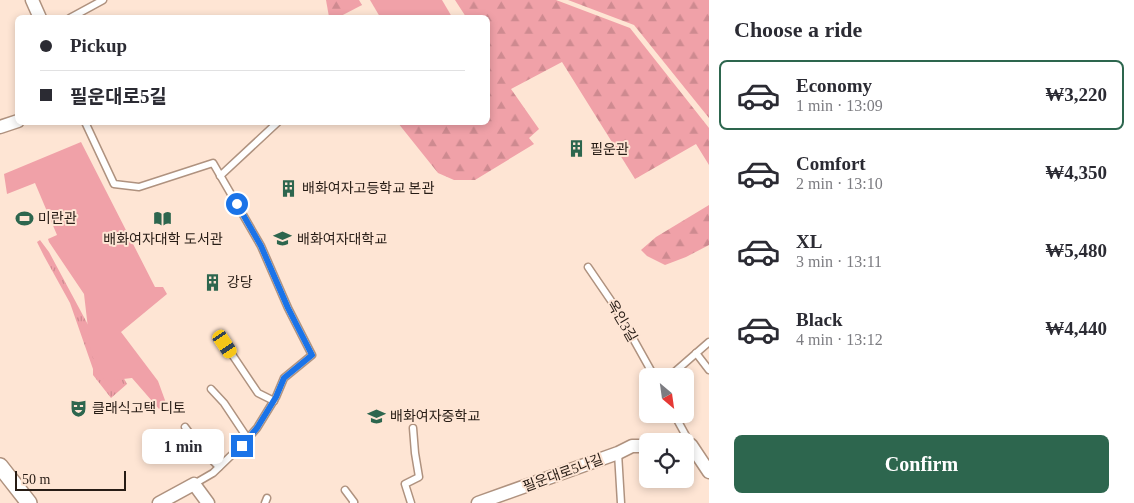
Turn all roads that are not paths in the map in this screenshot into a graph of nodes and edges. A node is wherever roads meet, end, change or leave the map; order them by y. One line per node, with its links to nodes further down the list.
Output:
1 (32, 0): 3 (street)
2 (103, 0): 4 (lane)
3 (39, 15)
4 (76, 15)
5 (15, 122): 8 (street)
6 (86, 125): 9 (lane)
7 (275, 125): 9 (lane)
8 (0, 127)
9 (220, 176): 18 (lane)
10 (588, 267): 14 (lane, 옥인3길)
11 (709, 342): 13 (lane)
12 (225, 344): 18 (lane)
13 (696, 353): 15 (lane); 16 (lane)
14 (650, 368)
15 (679, 368)
16 (709, 370)
17 (211, 389): 21 (lane)
18 (274, 401): 21 (lane)
19 (185, 426): 25 (lane)
20 (414, 428): 34 (lane)
21 (248, 439): 25 (lane)
22 (639, 446): 24 (street, 필운대로5나길)
23 (694, 452): 27 (street)
24 (618, 453): 35 (street, 필운대로5나길); 36 (lane)
25 (219, 467): 28 (lane)
26 (1, 469): 30 (street)
27 (709, 471)
28 (194, 484): 31 (street); 32 (street)
29 (345, 490): 33 (lane)
30 (29, 503)
31 (159, 503)
32 (208, 503)
33 (353, 503)
34 (411, 503)
35 (478, 503)
36 (621, 503)

